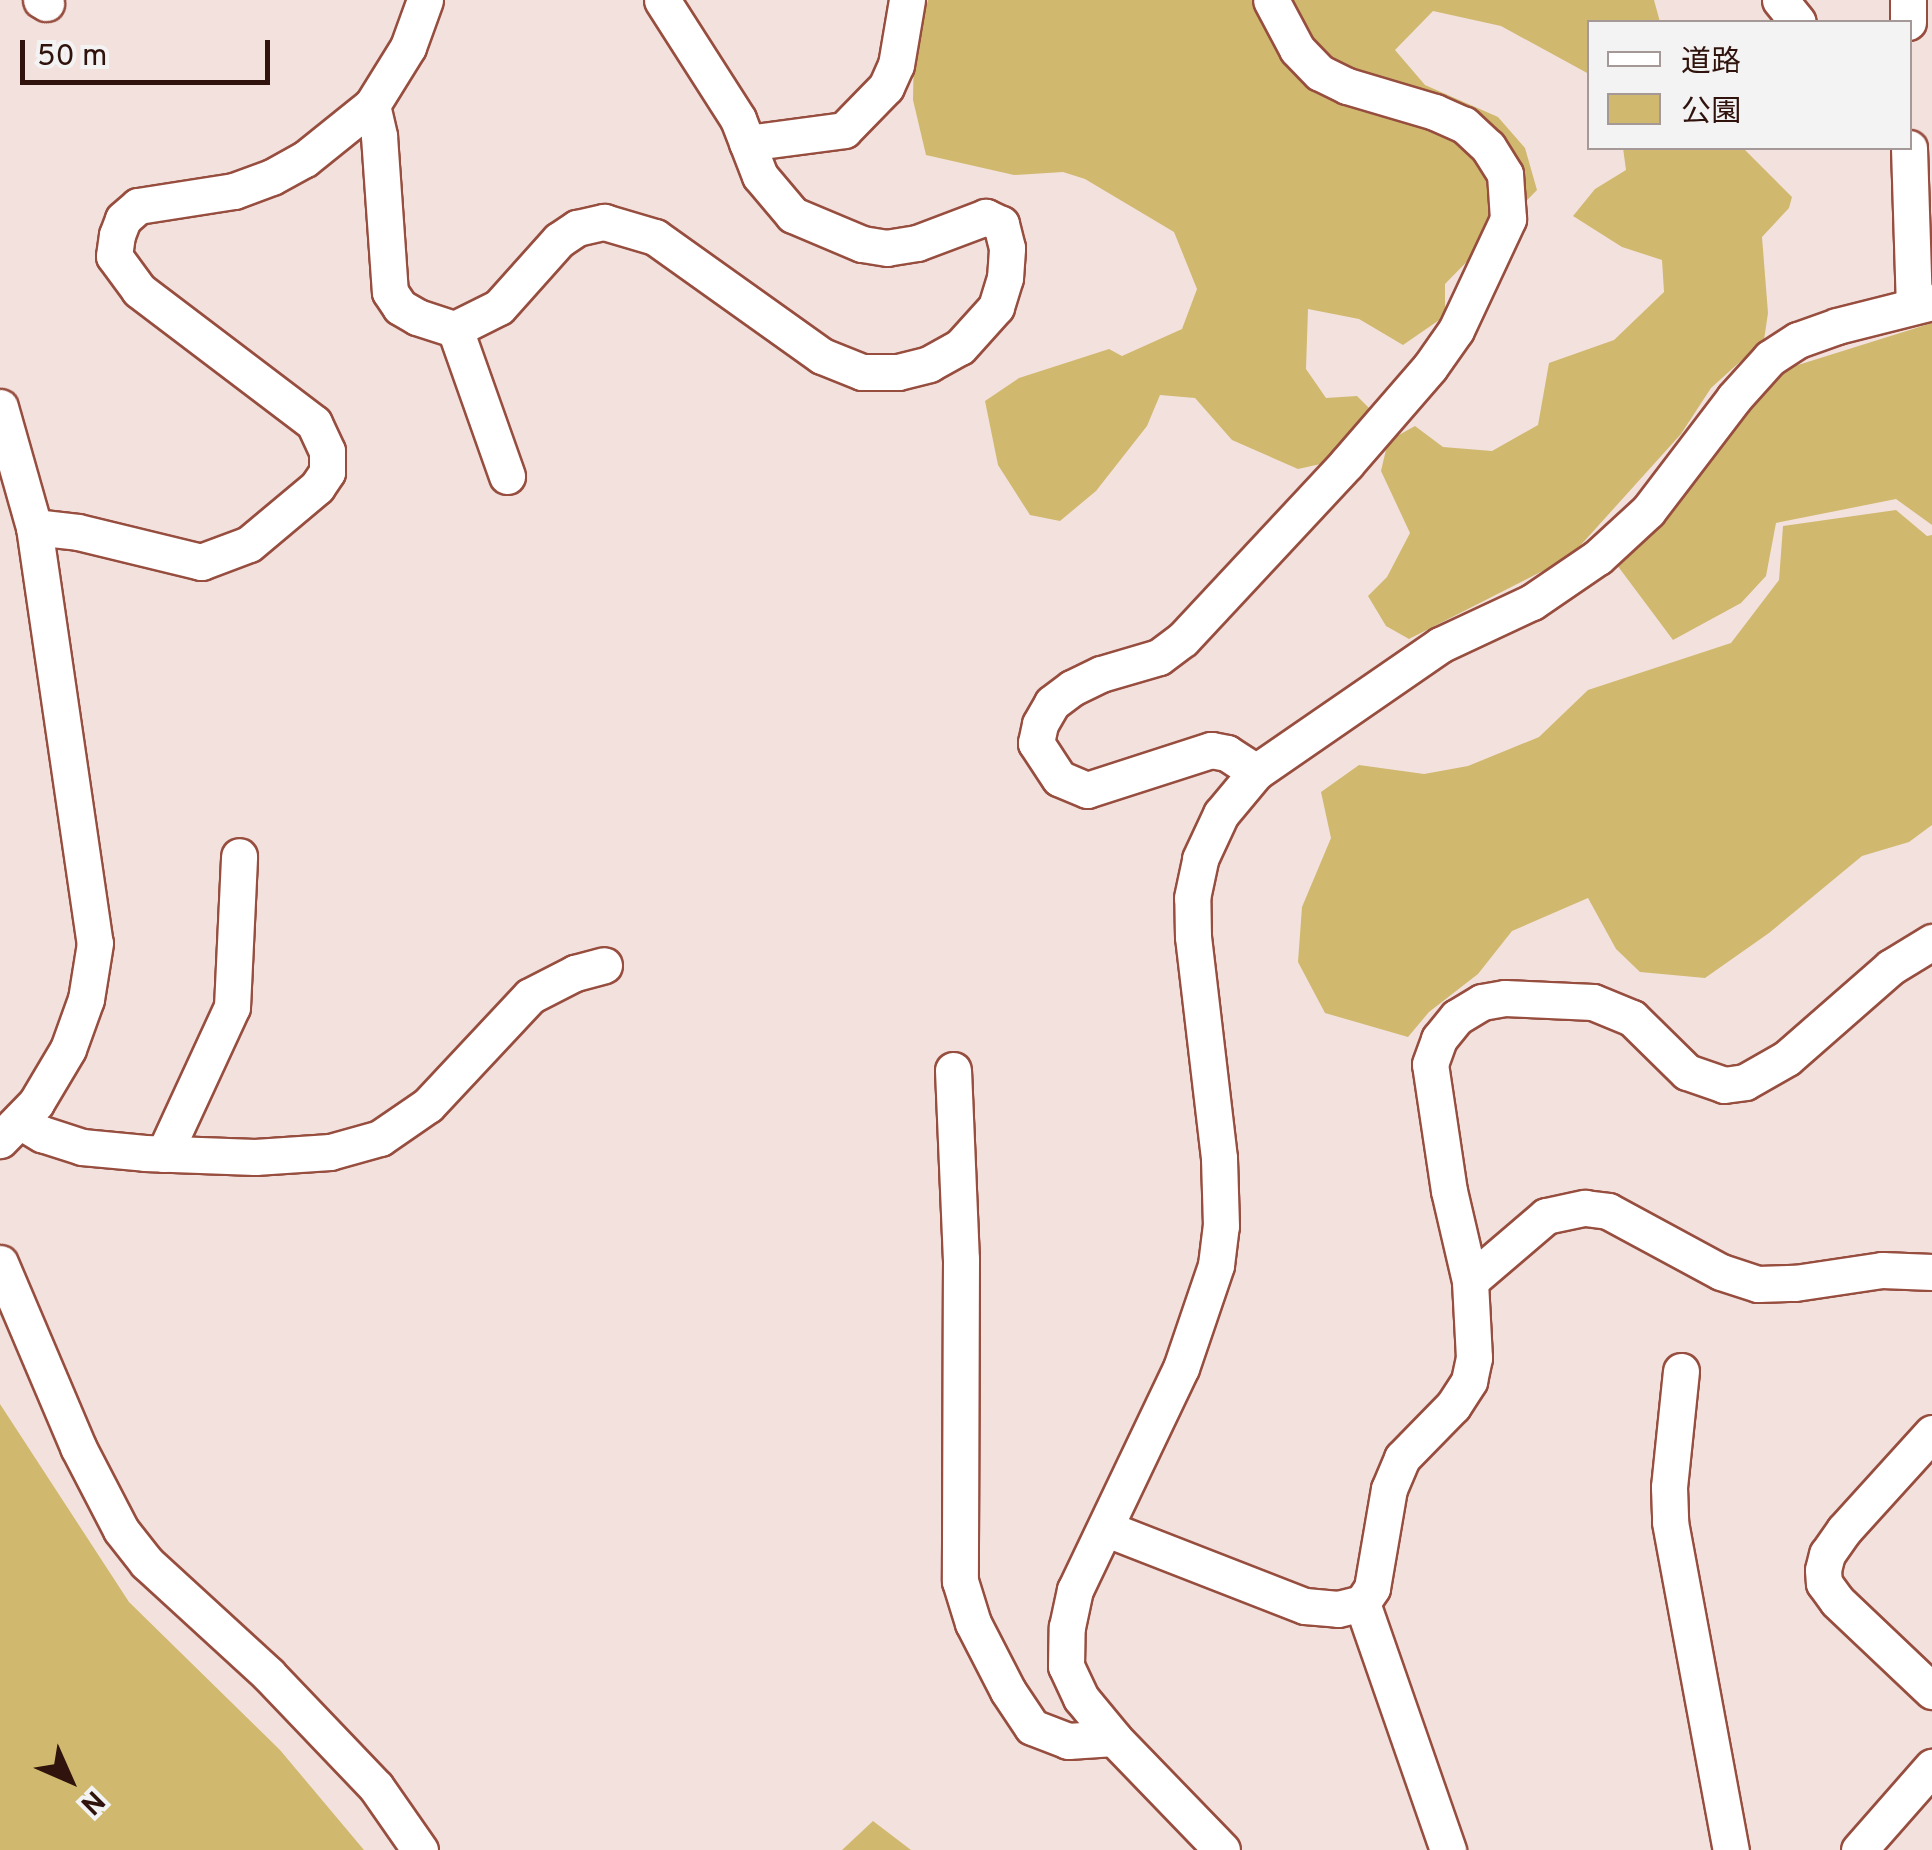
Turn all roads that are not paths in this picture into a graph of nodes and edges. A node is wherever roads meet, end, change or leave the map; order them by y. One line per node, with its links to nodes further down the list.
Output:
1 (425, 0): 7 (street)
2 (662, 0): 8 (street)
3 (907, 0): 8 (street)
4 (1271, 0): 15 (street)
5 (1780, 0): 6 (street)
6 (1796, 20)
7 (372, 105): 11 (street); 14 (street)
8 (747, 143): 11 (street)
9 (1908, 150): 10 (street)
10 (1923, 303): 15 (street)
11 (455, 329): 13 (street)
12 (0, 407): 14 (street)
13 (507, 476)
14 (34, 527): 20 (street)
15 (1256, 772): 27 (street)
16 (240, 856): 21 (street)
17 (1932, 942): 24 (street)
18 (604, 965): 21 (street)
19 (953, 1070): 30 (street)
20 (10, 1130): 21 (street)
21 (164, 1154)
22 (0, 1263): 32 (street)
23 (1932, 1272): 24 (street)
24 (1470, 1281): 28 (street)
25 (1680, 1371): 35 (street)
26 (1932, 1433): 29 (street)
27 (1106, 1529): 28 (street); 30 (street)
28 (1362, 1603): 34 (street)
29 (1932, 1691)
30 (1114, 1738): 33 (street)
31 (1932, 1768): 36 (street)
32 (420, 1850)
33 (1222, 1850)
34 (1448, 1850)
35 (1731, 1850)
36 (1859, 1850)

